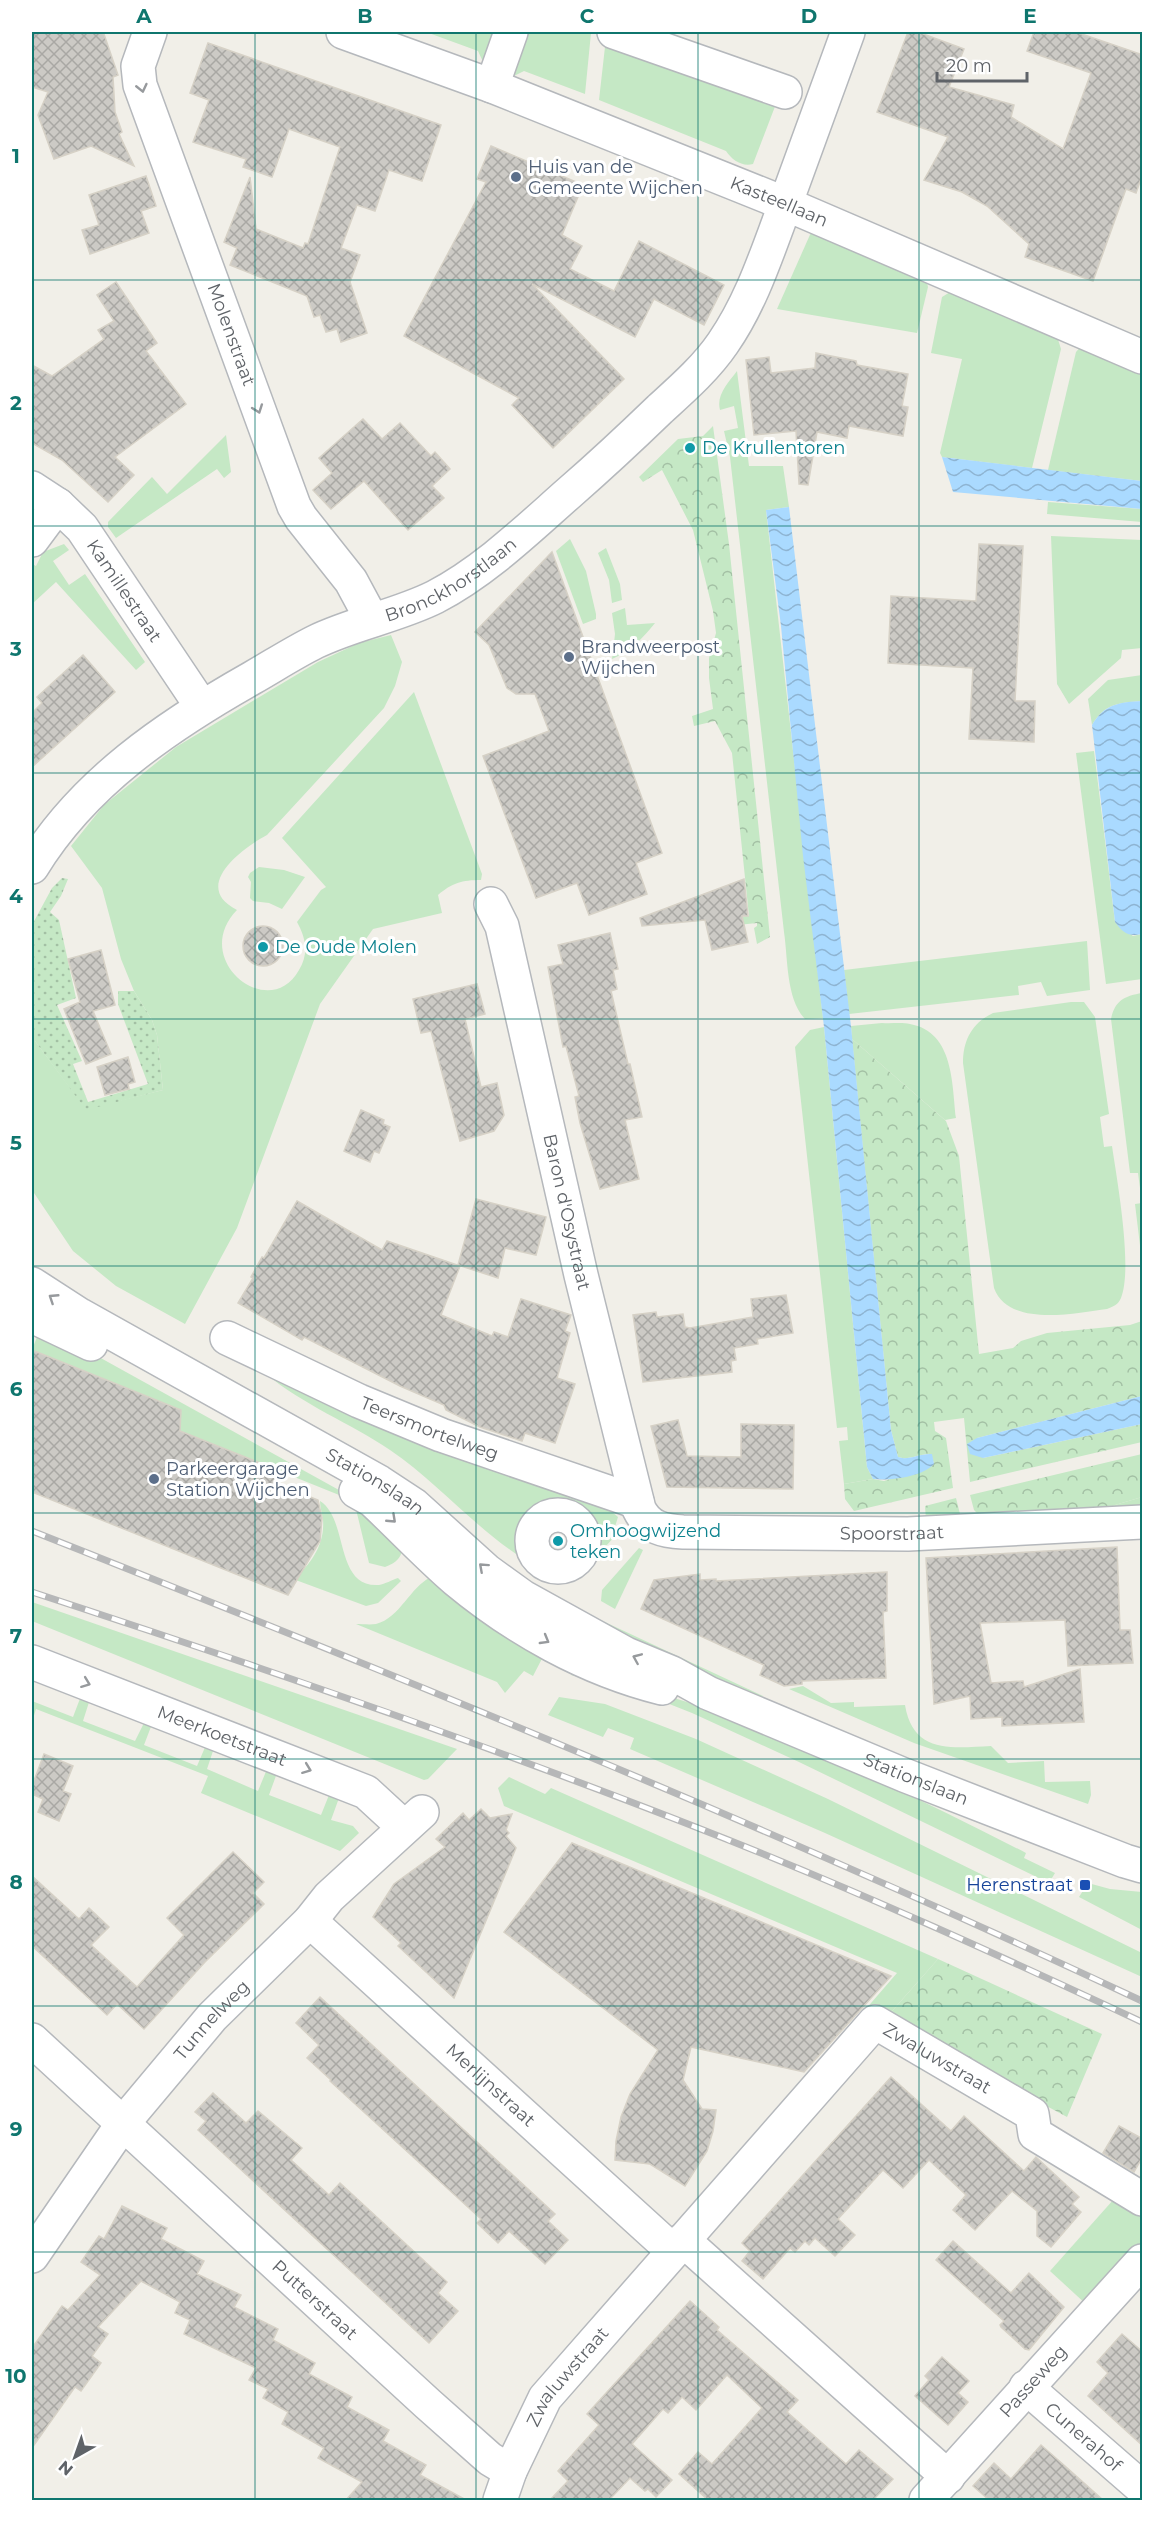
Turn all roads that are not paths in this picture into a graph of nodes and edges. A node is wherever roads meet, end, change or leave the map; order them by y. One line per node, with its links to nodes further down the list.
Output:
1 (150, 32): 12 (street, Molenstraat, one-way to 12)
2 (343, 32): 6 (street, Kasteellaan)
3 (511, 32): 6 (street)
4 (614, 32): 7 (street)
5 (848, 32): 8 (street, Bronckhorstlaan)
6 (492, 86): 8 (street, Kasteellaan)
7 (785, 92)
8 (786, 204): 9 (street, Kasteellaan); 12 (street, Bronckhorstlaan)
9 (1143, 357)
10 (45, 497): 11 (street); 13 (street, Kamillestraat)
11 (32, 540)
12 (372, 620): 13 (street, Bronckhorstlaan)
13 (202, 707): 14 (street, Bronckhorstlaan)
14 (32, 867)
15 (491, 904): 19 (street, Baron d'Osystraat)
16 (32, 1284): 22 (street, Stationslaan, one-way to 16)
17 (32, 1316): 22 (street, Stationslaan, one-way to 22)
18 (227, 1338): 19 (street, Teersmortelweg)
19 (641, 1511): 20 (street, Spoorstraat)
20 (1143, 1522)
21 (32, 1662): 23 (street, Meerkoetstraat, one-way to 23)
22 (708, 1693): 24 (street, Stationslaan)
23 (413, 1820): 25 (street, Tunnelweg)
24 (1137, 1867)
25 (310, 1921): 27 (street, Tunnelweg); 29 (street, Merlijnstraat)
26 (32, 2040): 27 (street)
27 (124, 2122): 30 (street, Tunnelweg); 34 (street, Putterstraat)
28 (1143, 2199): 29 (street, Zwaluwstraat)
29 (678, 2245): 33 (street); 34 (street, Zwaluwstraat)
30 (32, 2256)
31 (1143, 2261): 32 (street, Passeweg)
32 (1026, 2387): 33 (street, Passeweg); 35 (street, Cunerahof)
33 (948, 2477): 36 (street, Passeweg)
34 (505, 2486)
35 (1143, 2488)
36 (926, 2500)

